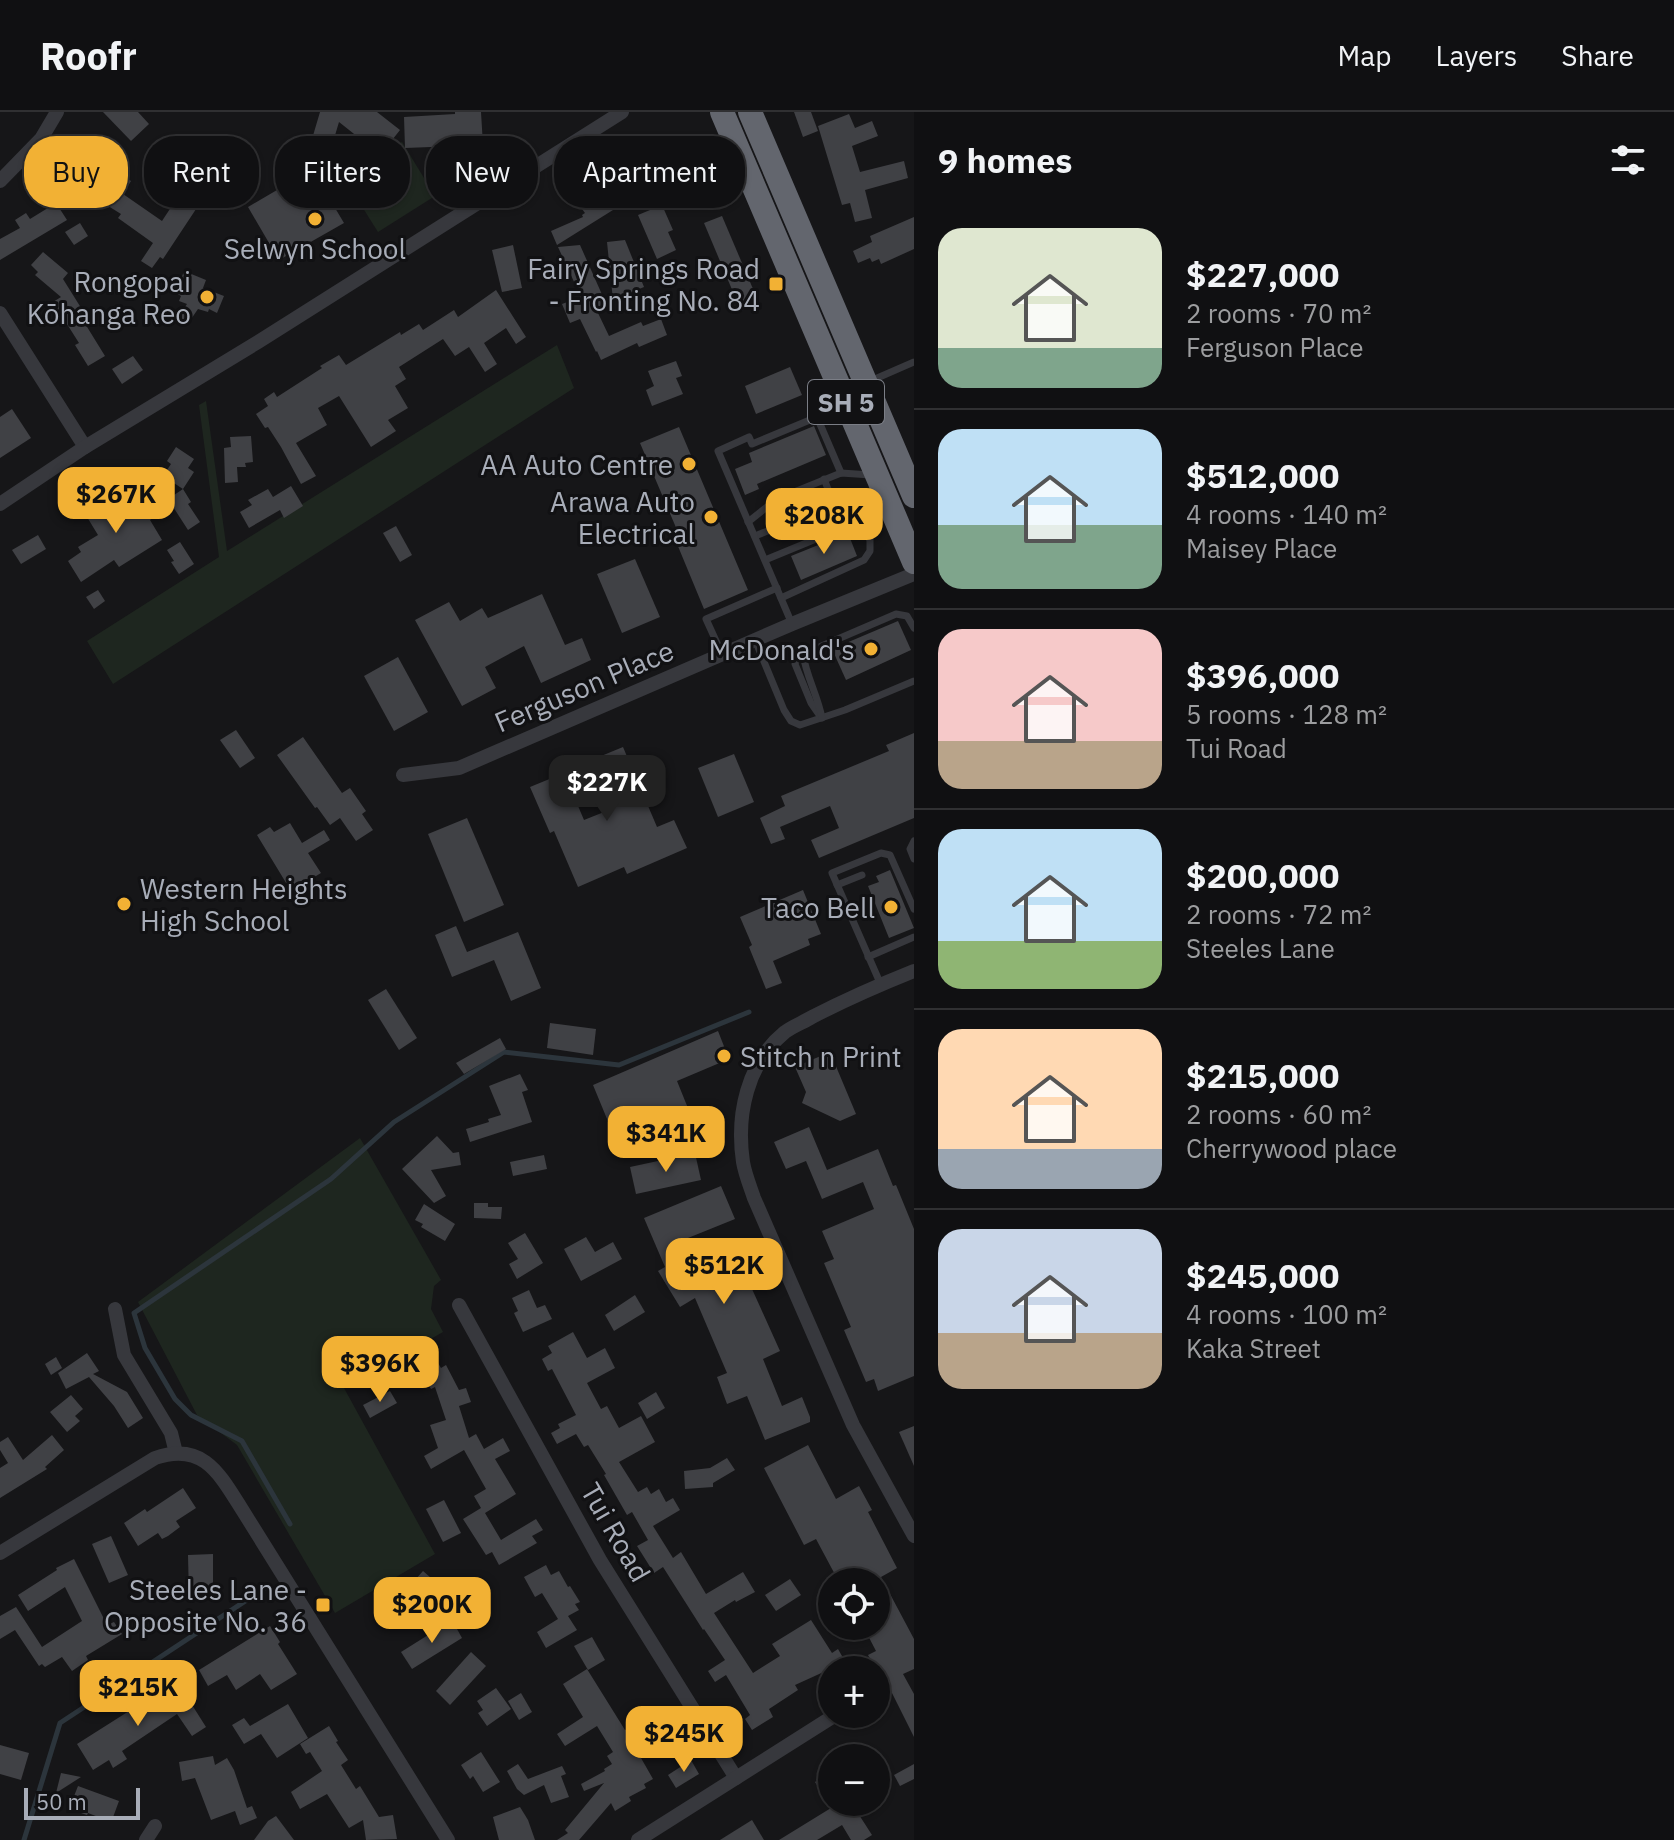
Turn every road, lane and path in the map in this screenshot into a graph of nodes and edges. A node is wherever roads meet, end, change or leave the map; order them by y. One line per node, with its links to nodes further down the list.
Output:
1 (57, 112): 7 (street)
2 (622, 112): 16 (street)
3 (703, 112): 9 (highway)
4 (722, 112): 9 (highway, SH 5)
5 (738, 112): 8 (highway, SH 5)
6 (750, 112): 8 (highway, SH 5)
7 (0, 181)
8 (788, 199): 10 (highway, SH 5)
9 (778, 243): 13 (highway, SH 5)
10 (819, 274): 13 (highway); 14 (highway, SH 5)
11 (0, 313): 16 (street)
12 (914, 362): 14 (lane)
13 (831, 367): 15 (lane); 18 (highway, SH 5)
14 (866, 383): 20 (highway, SH 5)
15 (817, 417): 17 (lane); 22 (lane)
16 (85, 447): 21 (street)
17 (841, 473): 18 (lane); 19 (lane)
18 (877, 476): 25 (highway, SH 5)
19 (824, 479): 22 (lane); 23 (lane)
20 (914, 496)
21 (0, 504)
22 (748, 522): 23 (lane)
23 (755, 536): 24 (lane)
24 (765, 560): 27 (lane); 28 (lane)
25 (914, 562)
26 (914, 574): 29 (street, Ferguson Place)
27 (777, 588): 28 (lane); 32 (lane)
28 (781, 598): 29 (lane)
29 (792, 624): 31 (street, Ferguson Place)
30 (914, 628): 34 (lane)
31 (755, 640): 32 (street, Ferguson Place); 34 (lane)
32 (722, 654): 35 (street, Ferguson Place)
33 (914, 681): 34 (lane)
34 (822, 718)
35 (403, 775)
36 (914, 841): 37 (lane)
37 (914, 859)
38 (862, 875): 39 (lane)
39 (837, 885): 40 (lane); 42 (lane)
40 (914, 909)
41 (914, 937): 42 (lane)
42 (868, 957): 44 (lane)
43 (914, 971): 44 (street)
44 (881, 985): 48 (street)
45 (459, 1305): 51 (street, Tui Road)
46 (115, 1309): 47 (street)
47 (176, 1453): 49 (street); 54 (street)
48 (914, 1536)
49 (0, 1553)
50 (818, 1726): 51 (street)
51 (736, 1778): 55 (street)
52 (155, 1826): 53 (street)
53 (146, 1840)
54 (448, 1840)
55 (638, 1840)

